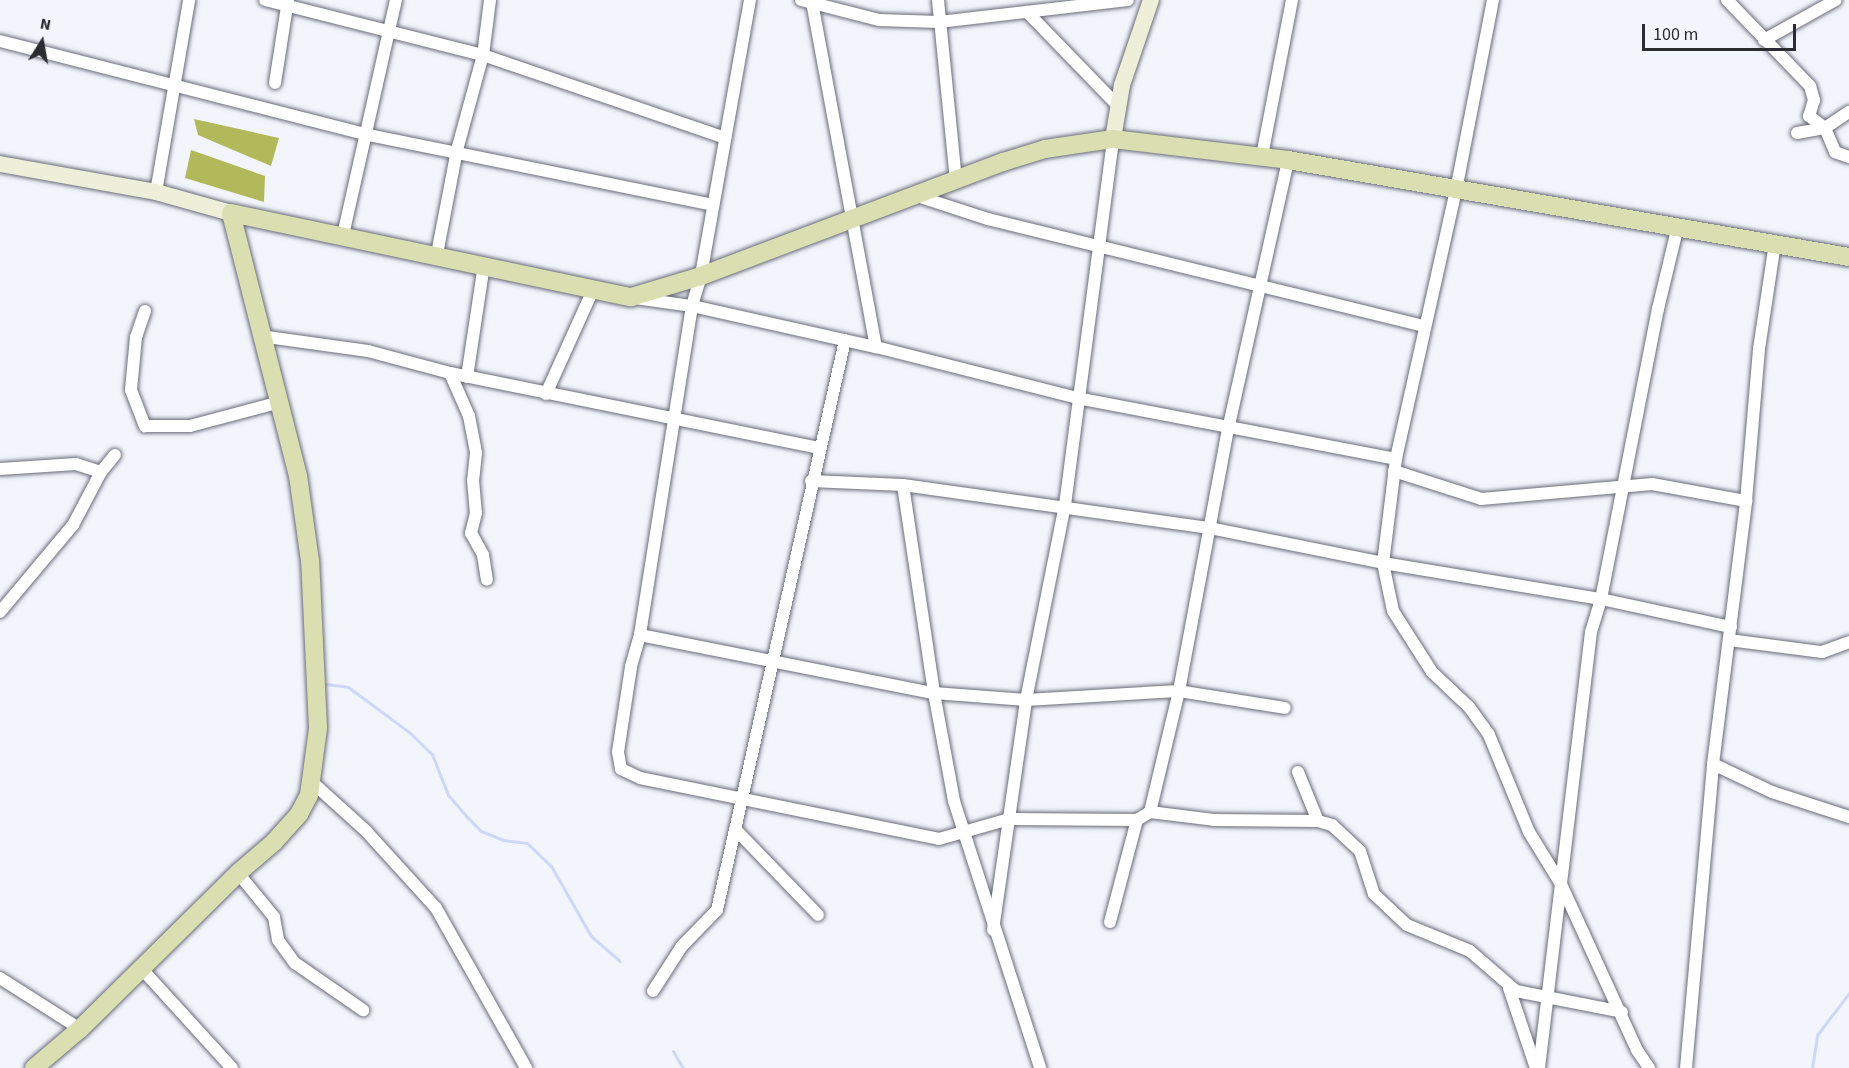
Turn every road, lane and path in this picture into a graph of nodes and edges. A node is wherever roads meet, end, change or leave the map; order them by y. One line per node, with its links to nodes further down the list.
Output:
1 (189, 0): 23 (street)
2 (264, 0): 13 (street)
3 (396, 0): 18 (street)
4 (490, 0): 21 (street)
5 (750, 0): 29 (street)
6 (938, 0): 17 (street)
7 (1128, 0): 15 (street)
8 (1151, 0): 24 (street)
9 (1292, 0): 32 (street)
10 (1493, 0): 37 (street)
11 (1727, 0): 19 (street)
12 (1836, 0): 19 (street)
13 (287, 2): 18 (street); 22 (street)
14 (815, 2): 17 (street); 42 (street)
15 (1052, 5): 16 (street)
16 (1027, 12): 17 (street); 24 (street)
17 (939, 22): 36 (street)
18 (391, 30): 21 (street); 28 (street)
19 (1764, 40): 26 (street)
20 (0, 41): 23 (street)
21 (483, 55): 29 (street); 31 (street)
22 (275, 83)
23 (172, 84): 28 (street); 38 (street)
24 (1118, 106): 30 (street)
25 (1849, 112): 26 (street)
26 (1825, 128): 27 (street); 33 (street)
27 (1797, 133)
28 (364, 134): 31 (street); 44 (street)
29 (725, 138): 40 (street)
30 (1113, 139): 32 (main road); 36 (main road); 46 (street)
31 (457, 150): 40 (street); 47 (street)
32 (1263, 156): 34 (main road)
33 (1849, 157)
34 (1288, 160): 37 (main road); 51 (street)
35 (0, 164): 38 (street)
36 (956, 180): 39 (main road)
37 (1456, 190): 43 (main road); 56 (street)
38 (156, 192): 41 (street)
39 (913, 194): 42 (main road); 46 (street)
40 (712, 205): 50 (street)
41 (231, 213): 44 (main road); 57 (main road)
42 (851, 217): 50 (main road); 59 (street)
43 (1678, 226): 45 (main road); 74 (street)
44 (343, 235): 47 (main road)
45 (1775, 243): 48 (main road); 75 (street)
46 (1101, 247): 51 (street); 63 (street)
47 (437, 254): 49 (main road)
48 (1849, 257)
49 (484, 265): 52 (main road); 61 (street)
50 (701, 276): 53 (main road); 54 (street)
51 (1259, 286): 56 (street); 66 (street)
52 (593, 290): 53 (main road); 62 (street)
53 (631, 297): 54 (street)
54 (692, 306): 58 (street); 65 (street)
55 (145, 311): 64 (street)
56 (1424, 327): 69 (street)
57 (260, 336): 60 (street); 64 (main road)
58 (844, 340): 59 (street); 67 (street)
59 (876, 347): 63 (street)
60 (450, 373): 61 (street); 79 (street)
61 (467, 377): 62 (street)
62 (546, 394): 65 (street)
63 (1077, 398): 66 (street); 76 (street)
64 (280, 402): 92 (main road)
65 (675, 419): 67 (street); 83 (street)
66 (1228, 425): 69 (street); 77 (street)
67 (818, 448): 72 (street)
68 (115, 456): 71 (street)
69 (1395, 465): 74 (street); 78 (street)
70 (0, 469): 71 (street)
71 (100, 472): 81 (street)
72 (811, 481): 73 (street); 85 (street)
73 (903, 485): 76 (street); 87 (street)
74 (1623, 487): 75 (street); 80 (street)
75 (1746, 501): 82 (street)
76 (1065, 505): 77 (street); 88 (street)
77 (1210, 528): 78 (street); 86 (street)
78 (1383, 563): 80 (street); 102 (street)
79 (487, 580)
80 (1601, 599): 82 (street); 102 (street)
81 (0, 612)
82 (1730, 634): 84 (street); 90 (street)
83 (640, 635): 85 (street); 93 (street)
84 (1849, 642)
85 (771, 663): 87 (street); 93 (street)
86 (1179, 691): 88 (street); 89 (street); 94 (street)
87 (933, 693): 88 (street); 100 (street)
88 (1026, 700): 96 (street)
89 (1285, 708)
90 (1713, 764): 95 (street); 120 (street)
91 (1298, 772): 98 (street)
92 (312, 782): 101 (main road); 116 (street)
93 (742, 799): 99 (street); 100 (street)
94 (1150, 812): 97 (street); 98 (street)
95 (1849, 817)
96 (1009, 819): 97 (street); 100 (street); 105 (street)
97 (1137, 819): 104 (street)
98 (1318, 821): 108 (street)
99 (736, 830): 103 (street); 109 (street)
100 (962, 835): 105 (street)
101 (238, 873): 106 (main road); 111 (street)
102 (1561, 884): 110 (street); 112 (street)
103 (818, 915)
104 (1110, 922)
105 (993, 930): 117 (street)
106 (141, 968): 113 (main road); 115 (street)
107 (0, 978): 113 (street)
108 (1509, 988): 110 (street); 118 (street)
109 (653, 991)
110 (1547, 996): 112 (street); 118 (street)
111 (363, 1010)
112 (1622, 1012): 119 (street)
113 (80, 1029): 114 (main road)
114 (34, 1068)
115 (232, 1068)
116 (526, 1068)
117 (1040, 1068)
118 (1537, 1068)
119 (1649, 1068)
120 (1686, 1068)

